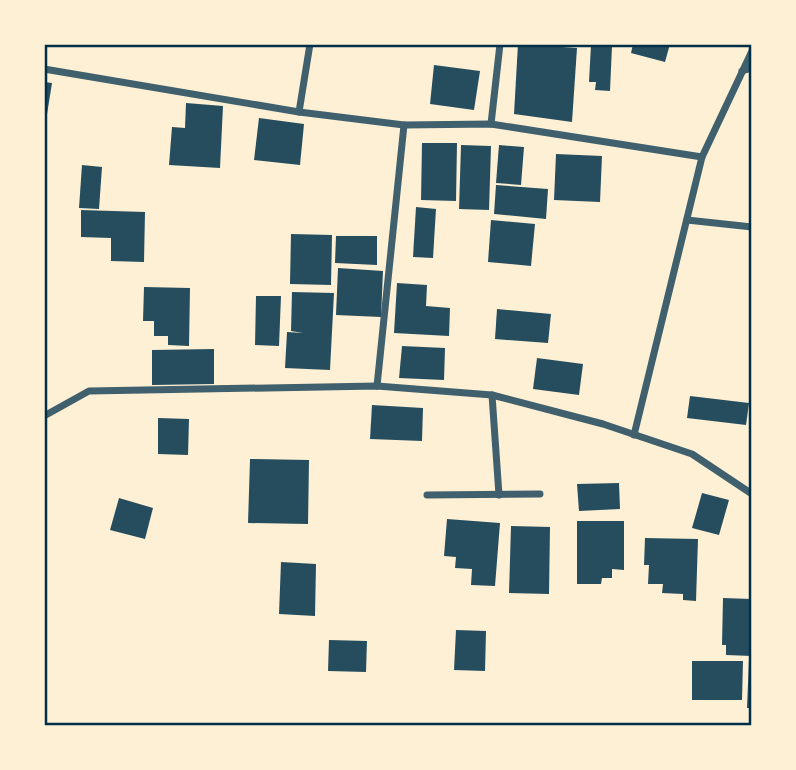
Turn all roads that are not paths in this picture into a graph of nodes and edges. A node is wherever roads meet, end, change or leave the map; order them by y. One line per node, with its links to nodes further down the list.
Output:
1 (310, 44): 7 (street)
2 (499, 44): 8 (street)
3 (752, 51): 6 (street)
4 (752, 68): 6 (street)
5 (44, 69): 7 (street)
6 (742, 71): 10 (street)
7 (299, 112): 9 (street)
8 (491, 124): 9 (street); 10 (street)
9 (404, 125): 13 (street)
10 (702, 157): 11 (street)
11 (687, 220): 12 (street); 16 (street)
12 (752, 227)
13 (377, 386): 14 (street); 15 (street)
14 (492, 395): 16 (street); 20 (street)
15 (44, 416)
16 (634, 435): 18 (street)
17 (540, 494): 20 (street)
18 (752, 494)
19 (427, 495): 20 (street)
20 (499, 495)

